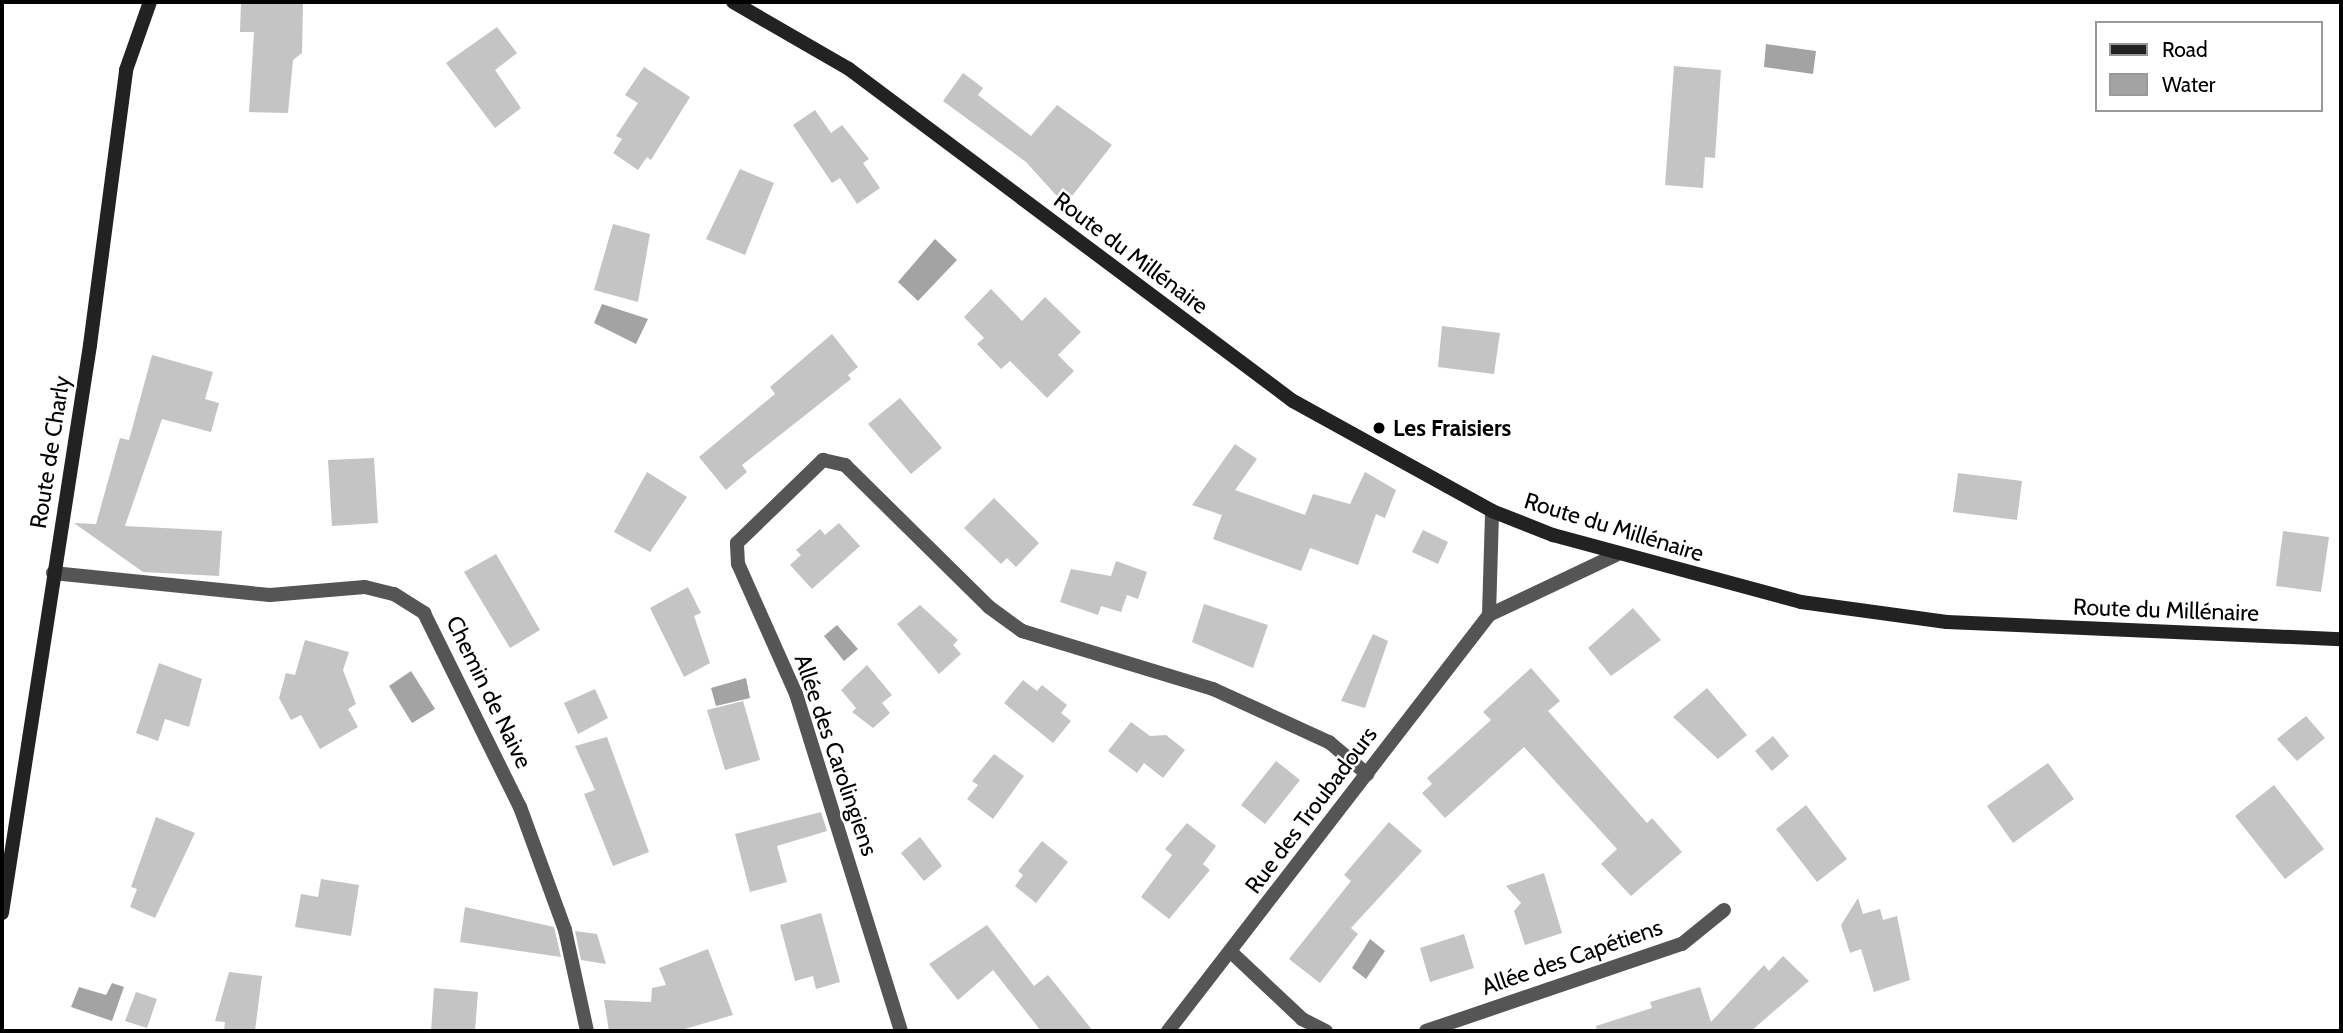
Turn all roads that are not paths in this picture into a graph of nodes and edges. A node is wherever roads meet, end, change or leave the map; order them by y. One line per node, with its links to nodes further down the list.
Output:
1 (150, 2): 5 (street, Route de Charly)
2 (733, 2): 3 (street, Route du Millénaire)
3 (1492, 511): 4 (street, Route du Millénaire); 6 (street)
4 (1616, 555): 6 (street, Rue des Troubadours); 7 (street, Route du Millénaire)
5 (54, 573): 10 (street, Route de Charly); 12 (street, Chemin de Naive)
6 (1489, 615): 8 (street, Rue des Troubadours)
7 (2341, 639)
8 (1367, 774): 11 (street, Rue des Troubadours); 13 (street, Allée des Carolingiens)
9 (1724, 910): 16 (street, Allée des Capétiens)
10 (2, 913)
11 (1231, 952): 14 (street, Rue des Troubadours); 15 (street)
12 (587, 1031)
13 (901, 1031)
14 (1168, 1031)
15 (1326, 1031)
16 (1426, 1031)

